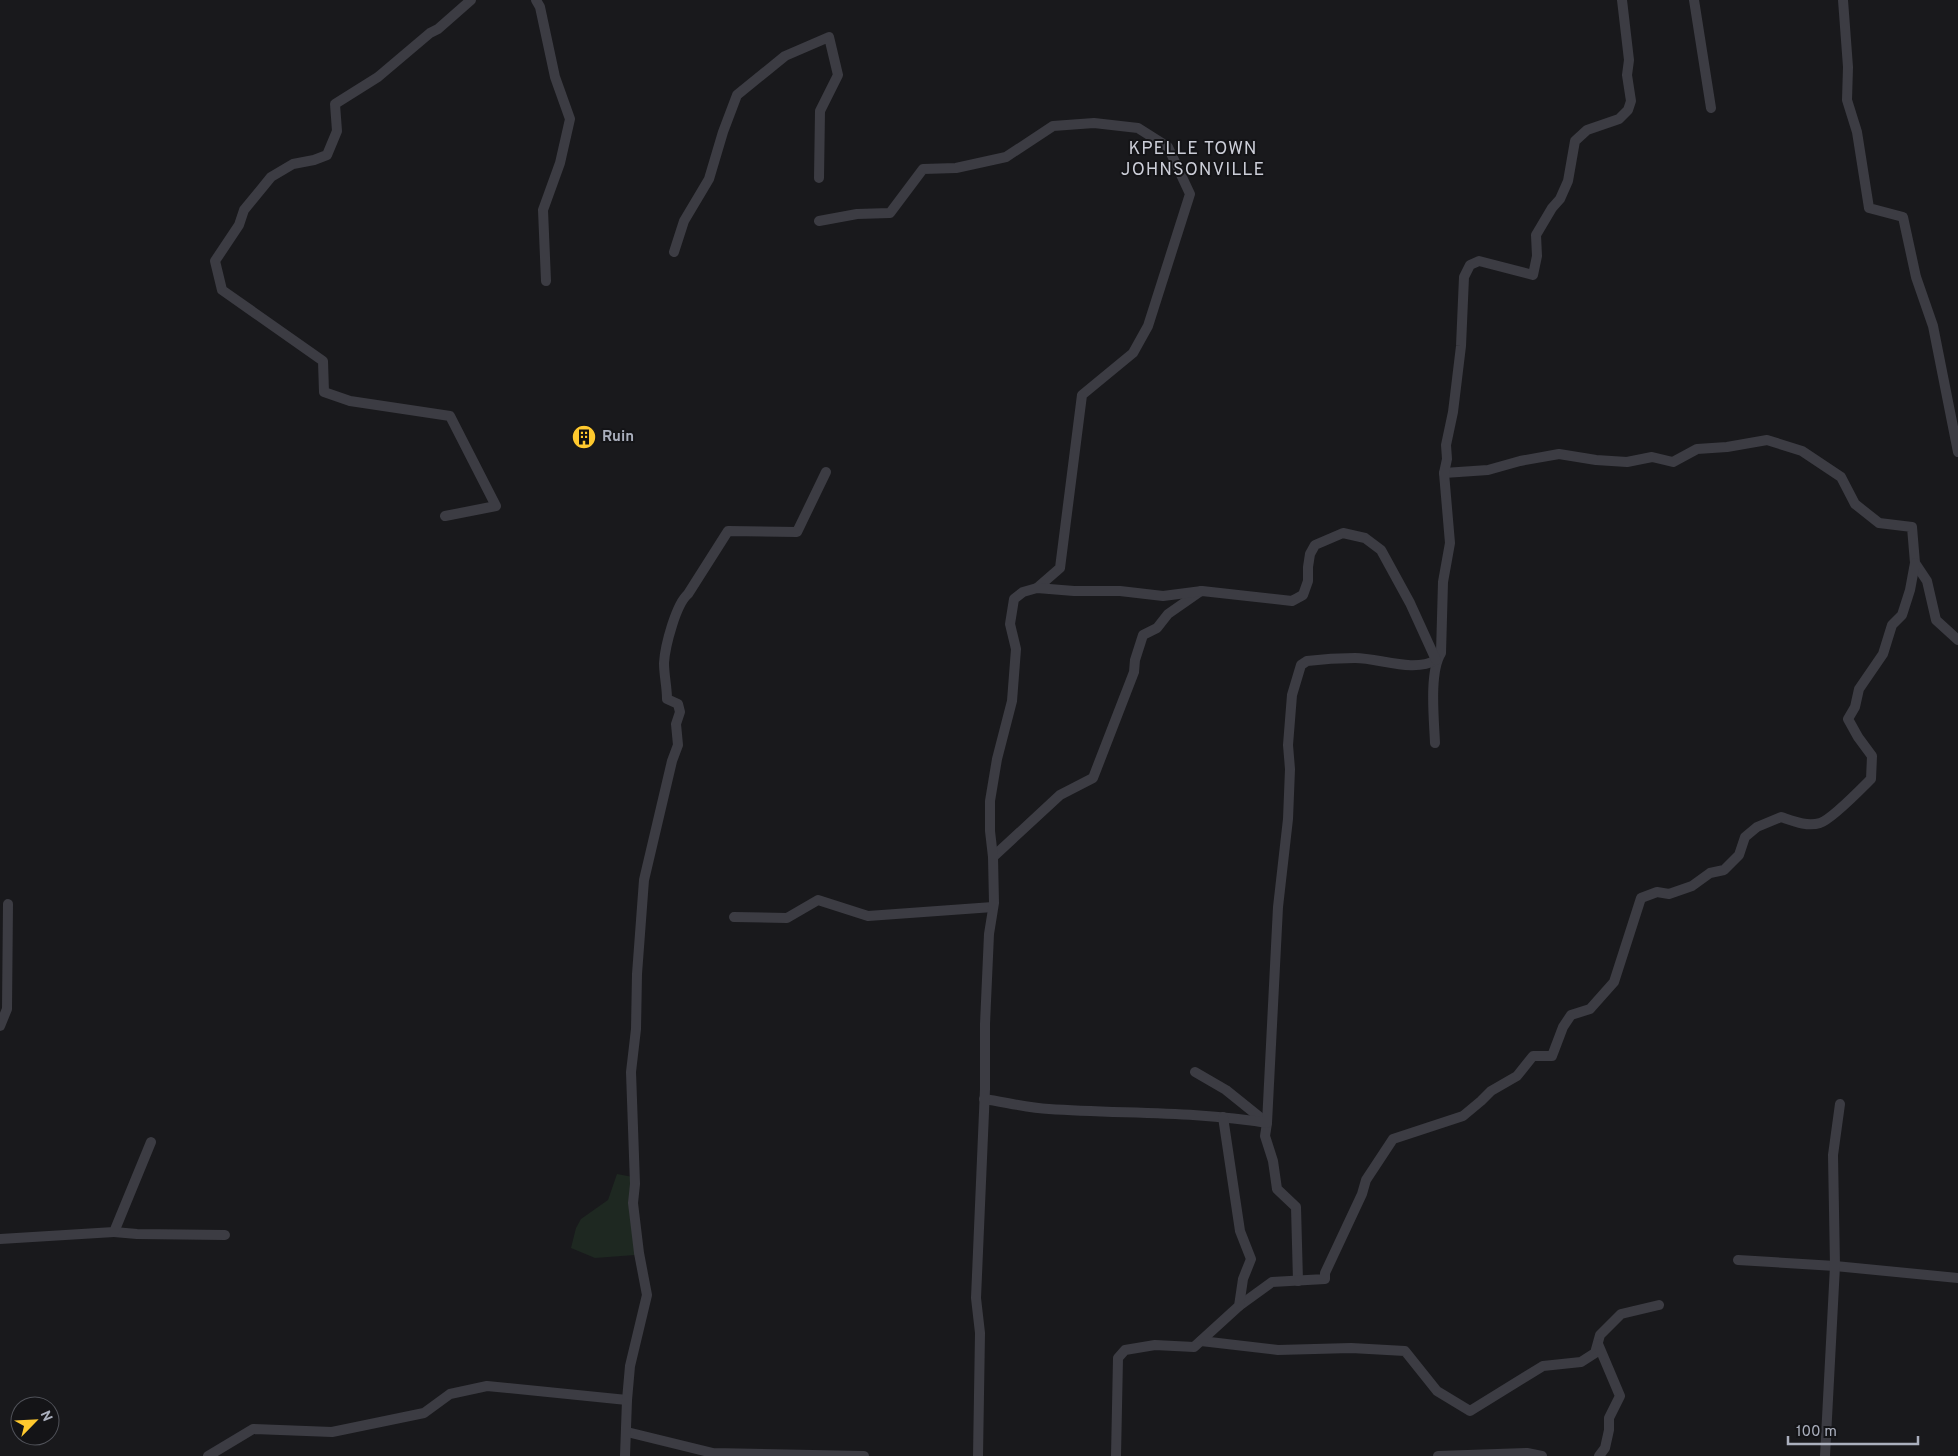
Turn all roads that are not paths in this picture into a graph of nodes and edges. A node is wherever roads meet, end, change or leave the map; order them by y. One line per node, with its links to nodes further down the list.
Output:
1 (471, 0): 14 (street)
2 (536, 0): 10 (street)
3 (1694, 0): 6 (street)
4 (1843, 0): 11 (street)
5 (1624, 2): 13 (street)
6 (1711, 108)
7 (819, 178): 9 (street)
8 (819, 221): 16 (street)
9 (674, 252)
10 (546, 281)
11 (1958, 452)
12 (826, 472): 43 (street)
13 (1444, 473): 15 (street); 19 (street)
14 (445, 516)
15 (1916, 563): 18 (street); 38 (street)
16 (1037, 588): 17 (street); 21 (street)
17 (1202, 591): 19 (street); 21 (street)
18 (1958, 640)
19 (1436, 660): 20 (street); 30 (street)
20 (1435, 743)
21 (993, 857): 23 (street)
22 (8, 904): 25 (street)
23 (993, 907): 24 (street); 27 (street)
24 (734, 917)
25 (0, 1026)
26 (1196, 1072): 30 (street)
27 (984, 1099): 29 (street); 48 (street)
28 (1840, 1104): 36 (street)
29 (1223, 1117): 30 (street); 40 (street)
30 (1267, 1123): 38 (street)
31 (151, 1142): 32 (street)
32 (114, 1232): 33 (street); 34 (street)
33 (225, 1235)
34 (0, 1239)
35 (1738, 1260): 36 (street)
36 (1835, 1266): 37 (street); 53 (street)
37 (1958, 1278)
38 (1298, 1281): 40 (street)
39 (1658, 1305): 42 (street)
40 (1239, 1306): 41 (street)
41 (1201, 1341): 42 (street); 49 (street)
42 (1598, 1344): 52 (street)
43 (627, 1400): 44 (street); 45 (street)
44 (627, 1432): 46 (street); 47 (street)
45 (208, 1456)
46 (625, 1456)
47 (864, 1456)
48 (978, 1456)
49 (1116, 1456)
50 (1438, 1456): 51 (street)
51 (1542, 1456)
52 (1599, 1456)
53 (1825, 1456)

